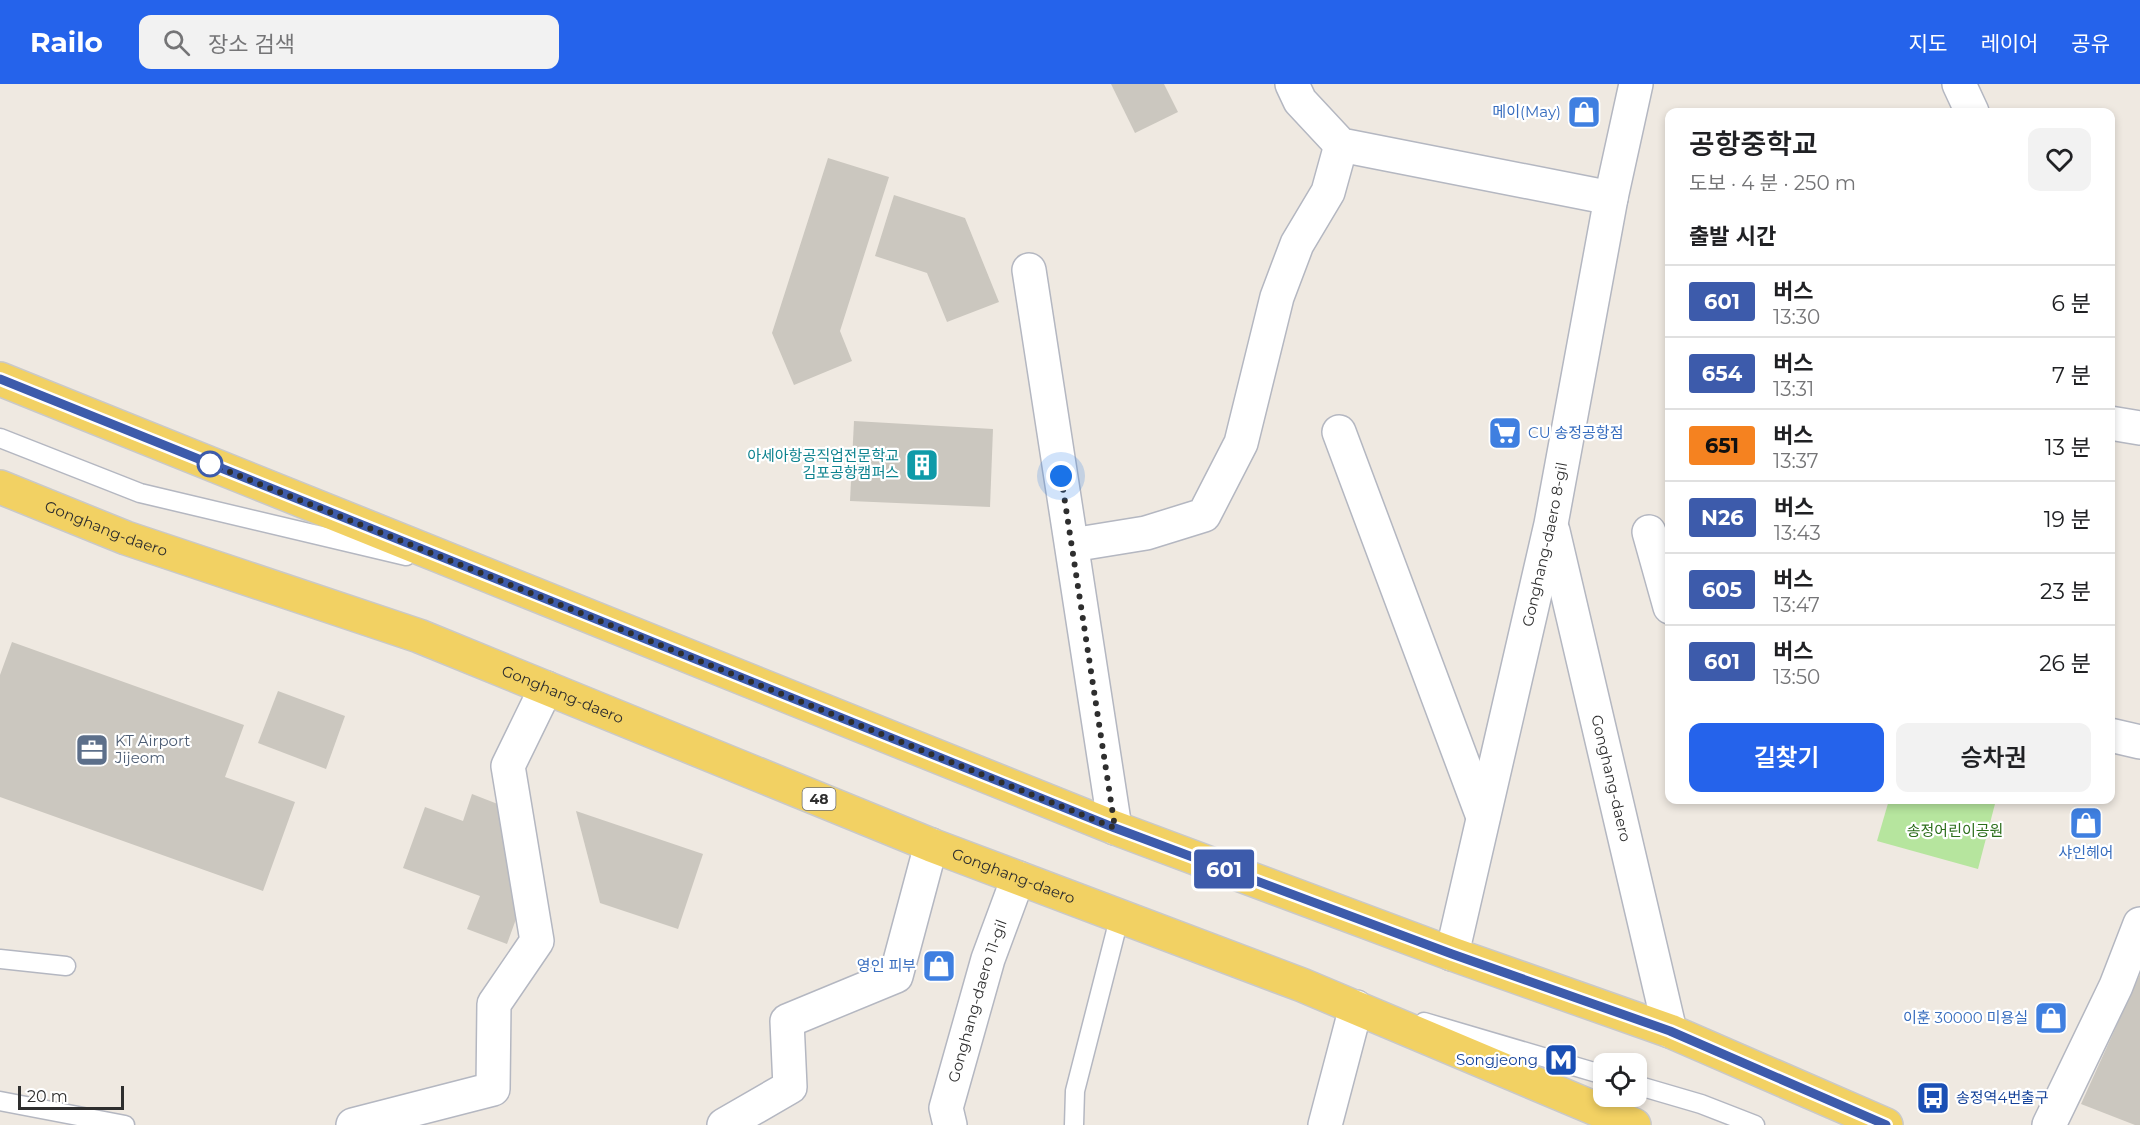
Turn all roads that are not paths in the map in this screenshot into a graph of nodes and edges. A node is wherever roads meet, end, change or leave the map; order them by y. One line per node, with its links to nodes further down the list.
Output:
1 (1292, 84): 5 (street)
2 (1636, 84): 6 (street, Gonghang-daero 8-gil)
3 (1959, 84): 4 (street)
4 (1970, 108)
5 (1341, 144): 6 (street); 16 (street)
6 (1611, 198): 14 (street, Gonghang-daero 8-gil)
7 (1029, 270): 16 (street)
8 (0, 380): 17 (main road)
9 (2115, 424): 10 (street)
10 (2140, 428)
11 (1339, 432): 22 (street)
12 (0, 438): 17 (lane)
13 (0, 487): 19 (main road, Gonghang-daero / 48)
14 (1551, 524): 22 (street, Gonghang-daero 8-gil); 33 (street, Gonghang-daero)
15 (1649, 532): 18 (street)
16 (1072, 545): 23 (street)
17 (486, 575): 23 (main road)
18 (1665, 589)
19 (546, 688): 24 (main road, Gonghang-daero / 48); 38 (street)
20 (2115, 736): 21 (street)
21 (2140, 742)
22 (1483, 817): 28 (street, Gonghang-daero 8-gil)
23 (1115, 828): 28 (main road)
24 (931, 845): 25 (main road, Gonghang-daero / 48); 39 (street)
25 (1018, 878): 26 (main road, Gonghang-daero / 48); 40 (street, Gonghang-daero 11-gil)
26 (1120, 915): 31 (main road, Gonghang-daero / 48); 41 (lane)
27 (2140, 924): 46 (street)
28 (1452, 954): 33 (main road)
29 (0, 959): 30 (lane)
30 (66, 966)
31 (1302, 985): 32 (main road, Gonghang-daero / 48); 34 (lane)
32 (1356, 1007): 42 (street); 43 (main road, Gonghang-daero / 48)
33 (1670, 1031): 45 (main road)
34 (1593, 1072)
35 (1647, 1088): 44 (lane)
36 (0, 1101): 37 (lane)
37 (125, 1125)
38 (353, 1125)
39 (724, 1125)
40 (950, 1125)
41 (1074, 1125)
42 (1325, 1125)
43 (1634, 1125)
44 (1755, 1125)
45 (1886, 1125)
46 (2049, 1125)

